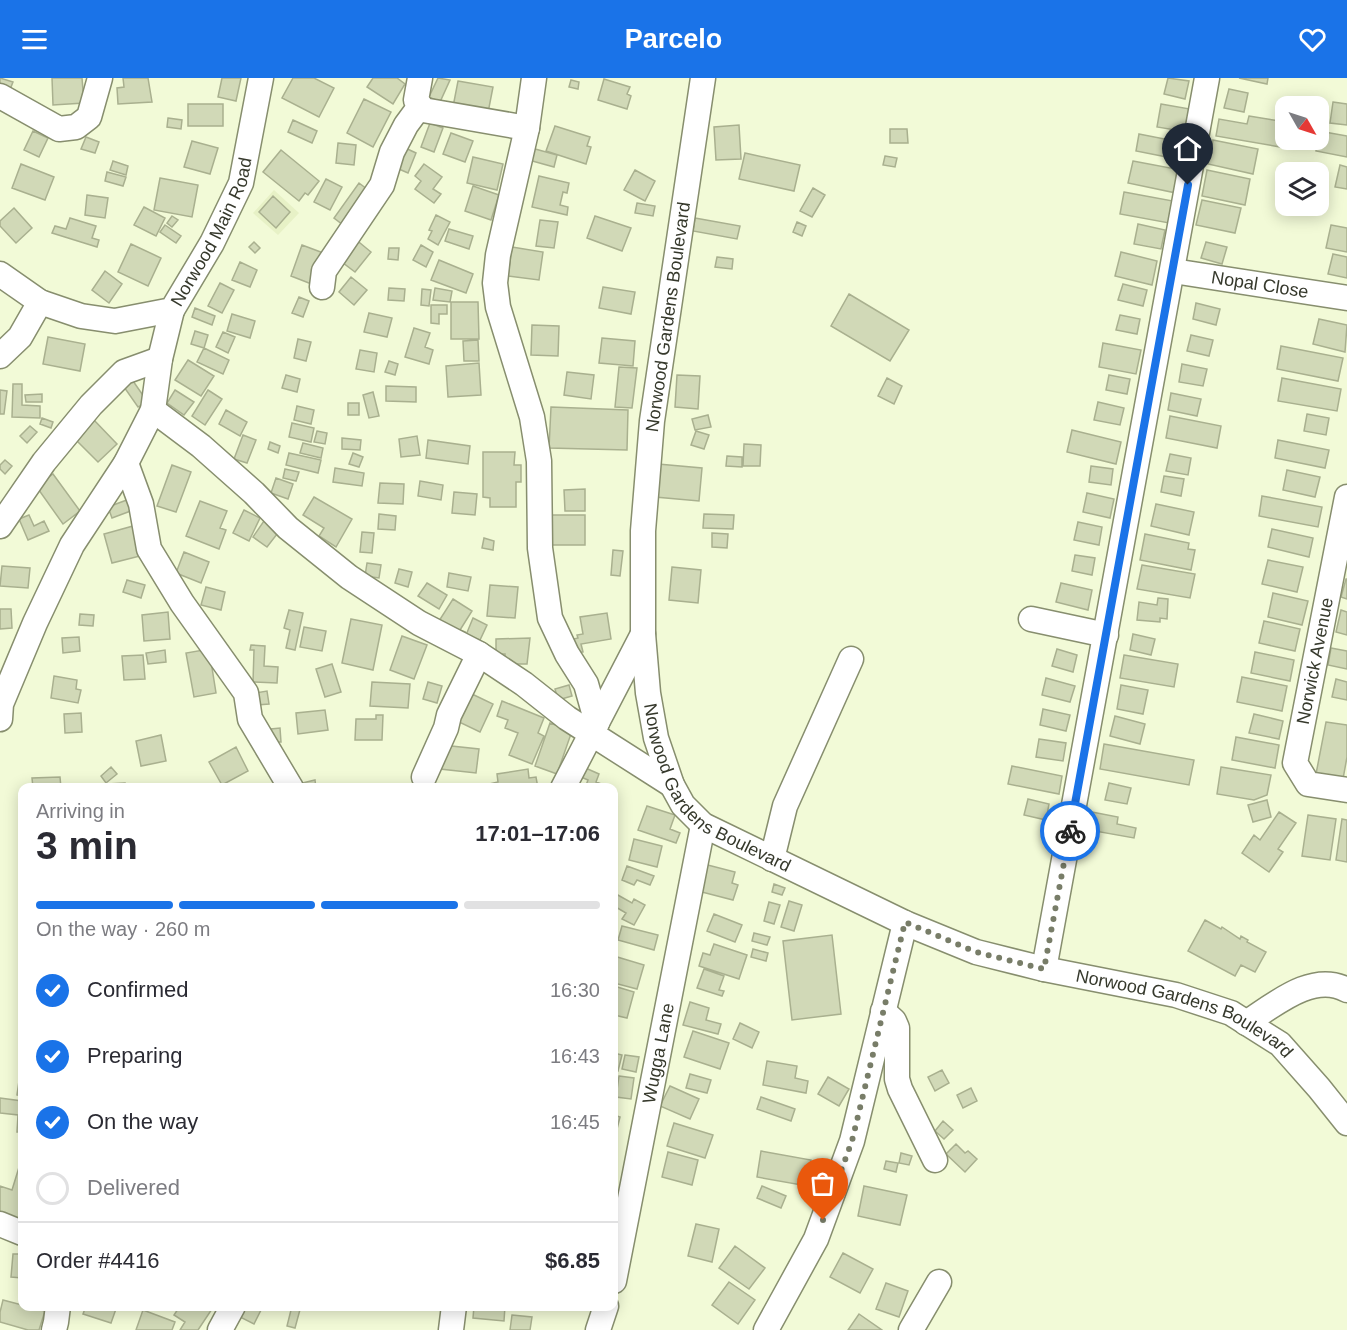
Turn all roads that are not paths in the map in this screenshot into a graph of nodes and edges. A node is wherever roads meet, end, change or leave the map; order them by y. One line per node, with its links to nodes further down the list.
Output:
1 (100, 78): 7 (street)
2 (261, 78): 15 (street, Norwood Main Road)
3 (420, 78): 8 (street)
4 (534, 78): 9 (street)
5 (704, 78): 23 (street, Norwood Gardens Boulevard)
6 (1207, 78): 10 (street)
7 (0, 96)
8 (420, 105): 9 (street); 12 (street)
9 (527, 128): 28 (street)
10 (1173, 271): 13 (street, Nopal Close); 24 (street)
11 (0, 274): 14 (street, Norwood Main Road)
12 (322, 287)
13 (1347, 298)
14 (40, 302): 15 (street, Norwood Main Road); 16 (street)
15 (172, 310): 17 (street)
16 (0, 356)
17 (160, 359): 18 (street); 21 (street)
18 (153, 410): 19 (street); 25 (street)
19 (126, 463): 27 (street); 30 (street)
20 (1347, 497): 33 (street, Norwick Avenue)
21 (0, 526)
22 (1031, 620): 24 (street)
23 (643, 634): 28 (street); 32 (street, Norwood Gardens Boulevard)
24 (1106, 636): 37 (street)
25 (479, 654): 28 (street); 29 (street)
26 (851, 659): 35 (street)
27 (0, 719)
28 (594, 728): 31 (street); 32 (street)
29 (424, 777)
30 (288, 783)
31 (566, 783)
32 (672, 785): 34 (street, Norwood Gardens Boulevard)
33 (1347, 790)
34 (703, 825): 35 (street, Norwood Gardens Boulevard); 45 (street, Wugga Lane)
35 (772, 858): 36 (street, Norwood Gardens Boulevard)
36 (905, 922): 37 (street, Norwood Gardens Boulevard); 39 (street)
37 (1044, 969): 40 (street, Norwood Gardens Boulevard)
38 (1347, 990): 40 (street)
39 (883, 1011): 42 (street); 55 (street)
40 (1246, 1023): 41 (street, Norwood Gardens Boulevard)
41 (1347, 1123)
42 (935, 1160)
43 (0, 1224): 44 (street)
44 (18, 1231)
45 (618, 1261)
46 (939, 1282): 56 (street)
47 (57, 1311): 51 (street)
48 (230, 1311): 52 (street)
49 (453, 1311): 53 (street)
50 (604, 1311): 54 (street)
51 (54, 1330)
52 (220, 1330)
53 (450, 1330)
54 (598, 1330)
55 (766, 1330)
56 (910, 1330)

